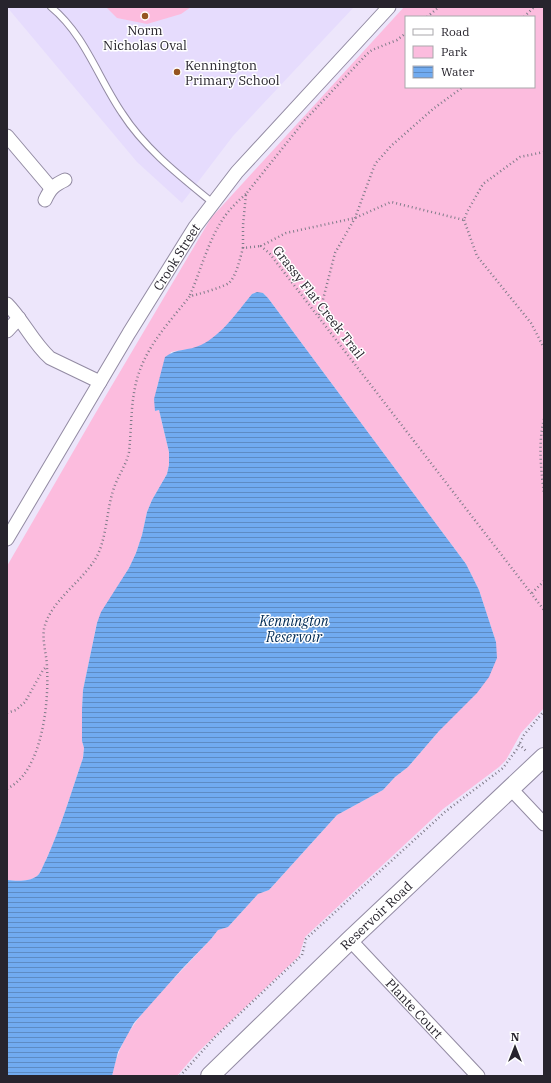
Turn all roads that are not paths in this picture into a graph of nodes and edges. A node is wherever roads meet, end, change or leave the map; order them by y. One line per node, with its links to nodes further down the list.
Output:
1 (51, 7): 5 (lane)
2 (389, 7): 5 (street, Crook Street)
3 (7, 136): 4 (street)
4 (65, 180)
5 (213, 203): 9 (street, Crook Street)
6 (7, 304): 7 (street)
7 (19, 318): 8 (street); 9 (street)
8 (7, 331)
9 (100, 382): 10 (street, Crook Street)
10 (7, 539)
11 (544, 757): 12 (main road, Reservoir Road)
12 (511, 789): 13 (street); 14 (main road, Reservoir Road)
13 (544, 824)
14 (350, 940): 15 (main road, Reservoir Road); 16 (street, Plante Court)
15 (210, 1076)
16 (478, 1076)

